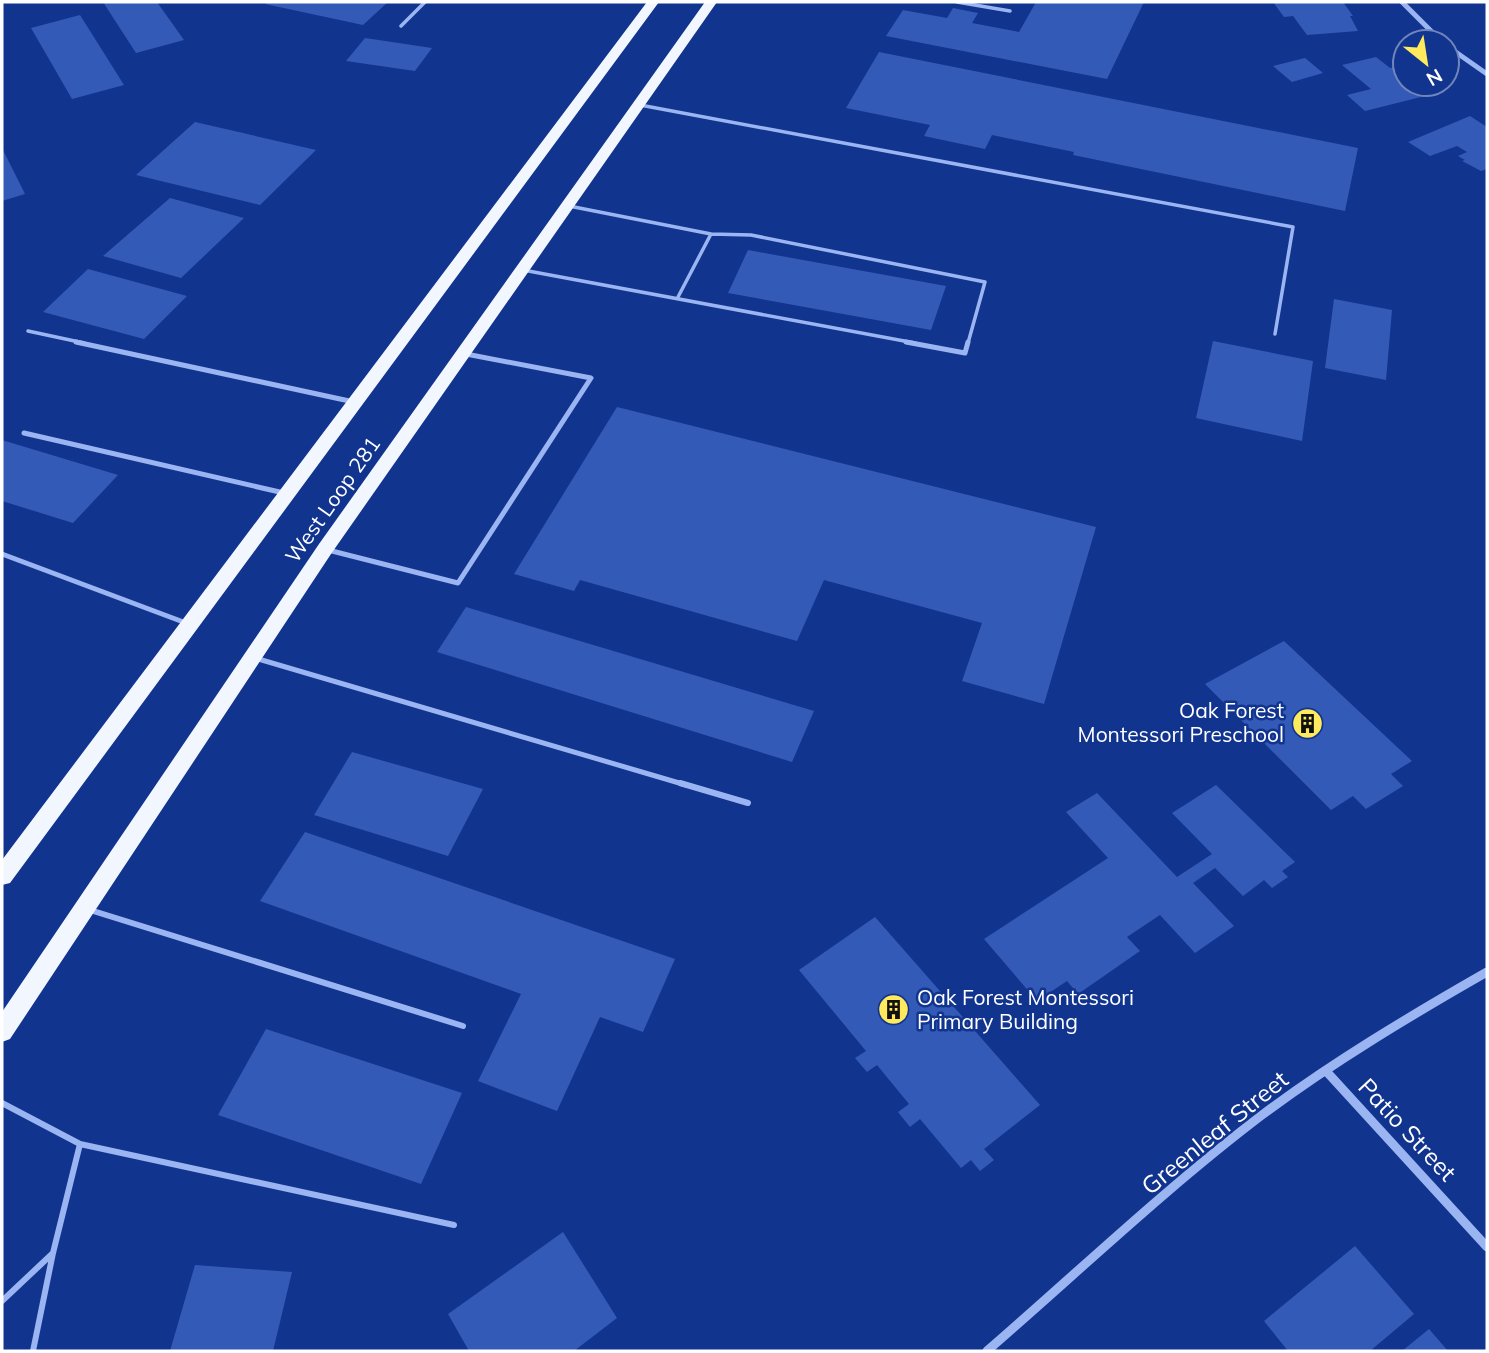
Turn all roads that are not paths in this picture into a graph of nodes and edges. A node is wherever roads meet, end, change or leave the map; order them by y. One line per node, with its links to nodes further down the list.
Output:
1 (425, 2): 7 (lane)
2 (653, 2): 19 (highway, West Loop 281)
3 (711, 2): 11 (highway, West Loop 281)
4 (957, 2): 6 (lane)
5 (1402, 2): 8 (street)
6 (1010, 10)
7 (401, 26)
8 (1428, 28)
9 (1461, 56): 10 (street)
10 (1487, 74)
11 (640, 105): 12 (highway, West Loop 281); 17 (lane)
12 (569, 206): 13 (lane); 14 (highway, West Loop 281)
13 (711, 234): 15 (lane); 15 (lane)
14 (523, 270): 15 (lane); 18 (highway, West Loop 281)
15 (678, 297)
16 (28, 331): 19 (lane)
17 (1275, 334)
18 (465, 353): 22 (highway, West Loop 281); 22 (lane)
19 (354, 402): 21 (highway, West Loop 281)
20 (24, 433): 21 (lane)
21 (287, 493): 24 (highway, West Loop 281)
22 (325, 549): 25 (highway, West Loop 281)
23 (2, 554): 24 (lane)
24 (189, 624): 27 (highway, West Loop 281)
25 (252, 657): 26 (lane); 28 (highway, West Loop 281)
26 (748, 803)
27 (2, 876)
28 (84, 908): 30 (lane); 31 (highway, West Loop 281)
29 (1487, 972): 32 (street, Greenleaf Street)
30 (463, 1026)
31 (2, 1031)
32 (1326, 1071): 36 (street, Patio Street); 40 (street, Greenleaf Street)
33 (2, 1102): 34 (lane)
34 (80, 1144): 35 (lane); 37 (lane)
35 (454, 1225)
36 (1487, 1247)
37 (53, 1253): 38 (lane); 39 (lane)
38 (2, 1301)
39 (33, 1351)
40 (987, 1351)

